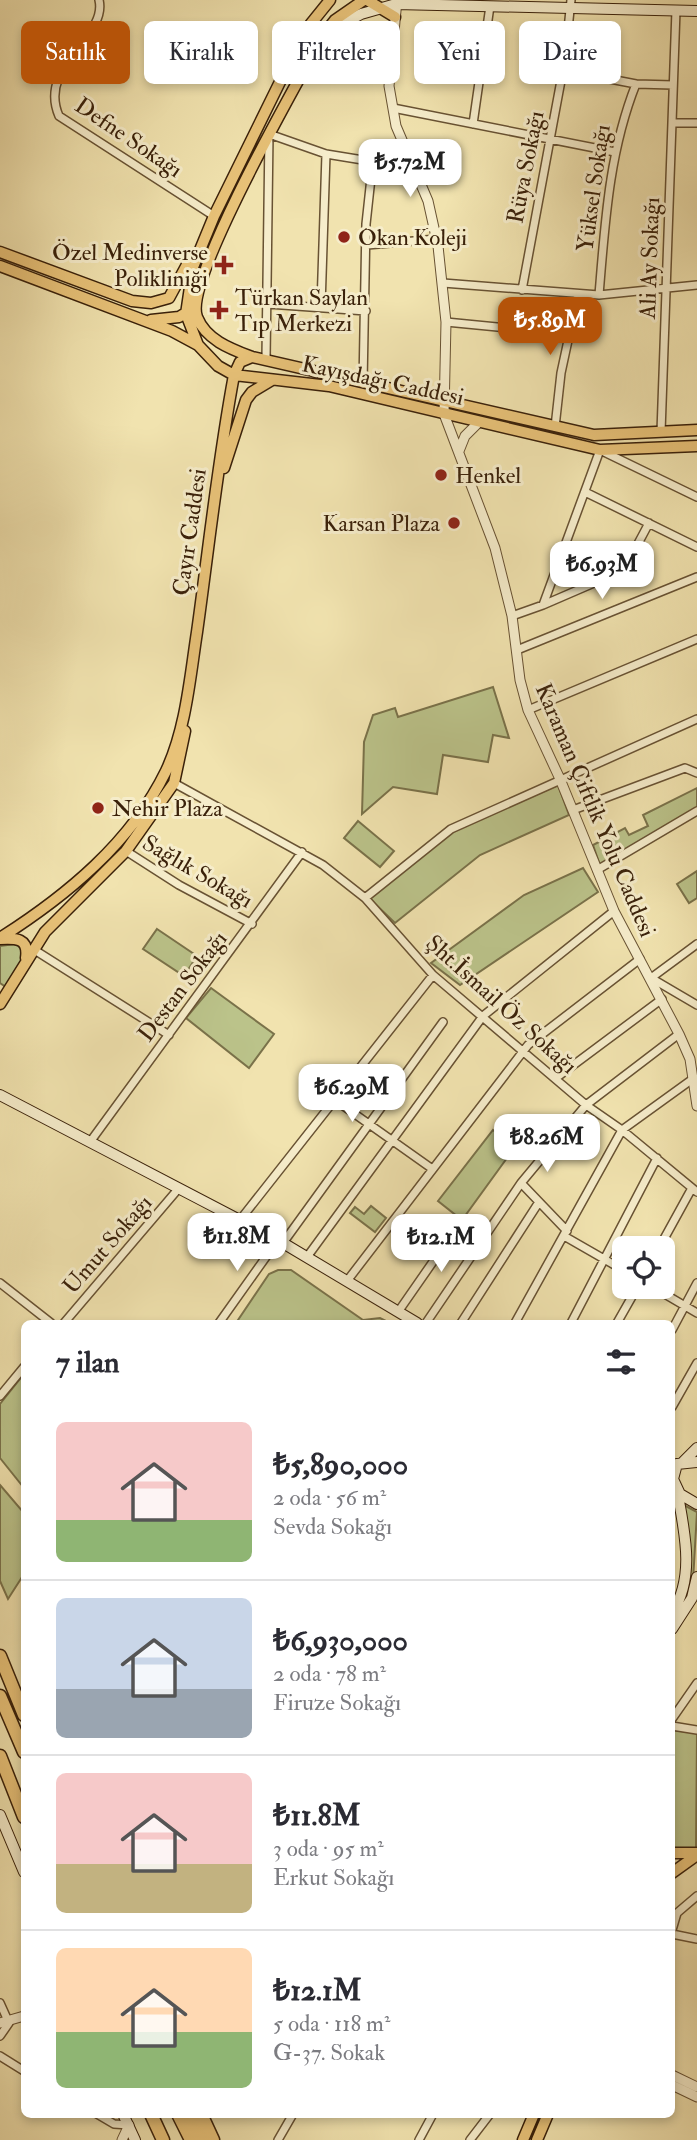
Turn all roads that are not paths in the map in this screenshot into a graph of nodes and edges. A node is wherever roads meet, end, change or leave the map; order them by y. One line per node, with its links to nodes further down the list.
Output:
1 (99, 0): 30 (street, Defne Sokağı)
2 (330, 0): 30 (main road)
3 (365, 0): 9 (main road); 13 (main road)
4 (422, 0): 7 (main road)
5 (397, 2): 7 (main road); 9 (main road); 12 (street)
6 (571, 4): 8 (main road); 10 (main road)
7 (442, 5): 8 (main road)
8 (491, 6): 23 (street)
9 (379, 8): 12 (main road); 14 (main road)
10 (676, 10): 11 (main road); 19 (street, Ali Ay Sokağı)
11 (697, 11)
12 (395, 17): 20 (street)
13 (334, 21)
14 (343, 21)
15 (621, 81): 18 (street)
16 (296, 84): 24 (main road)
17 (560, 84): 25 (street, Rüya Sokağı)
18 (636, 84): 19 (street); 26 (street, Yüksel Sokağı)
19 (673, 85): 21 (street, Ali Ay Sokağı)
20 (393, 108): 23 (street); 28 (street)
21 (673, 123): 22 (street); 37 (street, Ali Ay Sokağı)
22 (697, 123)
23 (472, 124): 25 (street)
24 (269, 134): 27 (street); 39 (main road); 42 (street)
25 (549, 140): 26 (street); 38 (street, Rüya Sokağı)
26 (615, 152): 41 (street, Yüksel Sokağı)
27 (326, 155): 29 (street); 43 (street)
28 (407, 155): 29 (street); 31 (street)
29 (369, 161): 32 (street)
30 (214, 216): 33 (main road); 45 (main road)
31 (437, 239): 32 (street); 35 (street)
32 (366, 245): 44 (street)
33 (0, 252)
34 (0, 266): 46 (main road, Kayışdağı Caddesi)
35 (443, 283): 38 (street); 47 (street)
36 (697, 285): 37 (street)
37 (671, 288): 41 (street); 59 (street, Ali Ay Sokağı)
38 (522, 290): 40 (street)
39 (198, 293): 45 (main road); 50 (main road, Kayışdağı Caddesi)
40 (578, 294): 41 (street); 48 (street)
41 (599, 295)
42 (268, 304): 43 (street); 51 (street)
43 (321, 306): 44 (street)
44 (366, 311): 54 (street)
45 (186, 314): 46 (main road); 49 (main road)
46 (141, 319): 49 (main road, Kayışdağı Caddesi)
47 (446, 322): 48 (street); 55 (street)
48 (569, 334): 57 (street)
49 (198, 345): 52 (main road, Kayışdağı Caddesi)
50 (252, 356): 51 (main road, Kayışdağı Caddesi); 52 (main road)
51 (266, 359): 54 (main road, Kayışdağı Caddesi)
52 (234, 375): 53 (main road, Kayışdağı Caddesi); 63 (main road, Çayır Caddesi)
53 (272, 380): 55 (main road, Kayışdağı Caddesi); 63 (main road)
54 (363, 384): 55 (main road, Kayışdağı Caddesi)
55 (444, 408): 56 (main road, Kayışdağı Caddesi); 57 (main road, Kayışdağı Caddesi); 62 (street, Karaman Çiftlik Yolu Caddesi)
56 (480, 422): 61 (main road, Kayışdağı Caddesi); 62 (street)
57 (555, 427): 59 (main road, Kayışdağı Caddesi)
58 (697, 430): 59 (main road, Kayışdağı Caddesi)
59 (661, 432)
60 (697, 446): 61 (main road, Kayışdağı Caddesi)
61 (600, 450): 64 (street); 65 (street)
62 (459, 451): 70 (street, Karaman Çiftlik Yolu Caddesi)
63 (219, 481): 73 (main road, Çayır Caddesi)
64 (585, 492): 66 (street); 69 (street)
65 (697, 497)
66 (649, 523): 67 (street); 69 (street)
67 (697, 547)
68 (697, 577): 72 (street)
69 (543, 605): 70 (street)
70 (512, 617): 72 (street, Karaman Çiftlik Yolu Caddesi)
71 (697, 639): 74 (street)
72 (517, 650): 74 (street, Karaman Çiftlik Yolu Caddesi)
73 (187, 695): 78 (main road, Çayır Caddesi); 87 (main road, Çayır Caddesi)
74 (528, 710): 77 (street, Karaman Çiftlik Yolu Caddesi)
75 (697, 719): 77 (street)
76 (697, 773): 79 (street)
77 (561, 779): 79 (street, Karaman Çiftlik Yolu Caddesi); 84 (street)
78 (174, 783): 81 (main road, Çayır Caddesi); 82 (street, Şht.İsmail Öz Sokağı)
79 (573, 810): 83 (street, Karaman Çiftlik Yolu Caddesi)
80 (697, 811): 83 (street)
81 (126, 852): 86 (street, Sağlık Sokağı); 89 (main road, Çayır Caddesi)
82 (302, 852): 84 (street, Şht.İsmail Öz Sokağı); 86 (street, Destan Sokağı)
83 (597, 870): 85 (street, Karaman Çiftlik Yolu Caddesi)
84 (365, 898): 91 (street, Şht.İsmail Öz Sokağı)
85 (614, 911): 90 (street, Karaman Çiftlik Yolu Caddesi); 96 (street)
86 (252, 924): 99 (street, Destan Sokağı)
87 (0, 939): 89 (main road)
88 (697, 944): 92 (street)
89 (30, 947): 94 (main road); 99 (street)
90 (640, 959): 92 (street, Karaman Çiftlik Yolu Caddesi); 100 (street)
91 (433, 975): 96 (street, Şht.İsmail Öz Sokağı); 105 (street)
92 (651, 978): 93 (street, Karaman Çiftlik Yolu Caddesi); 95 (street)
93 (662, 999): 98 (street, Karaman Çiftlik Yolu Caddesi); 102 (street)
94 (0, 1004)
95 (697, 1005)
96 (483, 1016): 100 (street, Şht.İsmail Öz Sokağı); 110 (street)
97 (443, 1022): 108 (street)
98 (680, 1034): 101 (street, Karaman Çiftlik Yolu Caddesi); 106 (street)
99 (169, 1035): 111 (street, Destan Sokağı)
100 (524, 1049): 102 (street, Şht.İsmail Öz Sokağı); 113 (street)
101 (693, 1061): 103 (street, Karaman Çiftlik Yolu Caddesi)
102 (556, 1078): 106 (street, Şht.İsmail Öz Sokağı)
103 (694, 1078): 107 (street, Karaman Çiftlik Yolu Caddesi); 109 (street)
104 (2, 1096): 111 (main road)
105 (335, 1100): 108 (street); 118 (street)
106 (586, 1105): 109 (street, Şht.İsmail Öz Sokağı); 114 (street)
107 (697, 1106)
108 (369, 1124): 110 (street); 122 (street)
109 (622, 1130): 112 (street, Şht.İsmail Öz Sokağı); 120 (street)
110 (393, 1141): 113 (street); 123 (street)
111 (90, 1142): 115 (main road)
112 (656, 1158): 116 (street, Şht.İsmail Öz Sokağı); 124 (street)
113 (431, 1168): 126 (street)
114 (521, 1183): 117 (street); 138 (street)
115 (179, 1188): 118 (main road); 135 (street, Umut Sokağı)
116 (695, 1190): 121 (street)
117 (539, 1202): 120 (street); 139 (street)
118 (240, 1220): 122 (main road)
119 (462, 1220): 132 (street)
120 (565, 1233): 124 (street); 140 (street)
121 (666, 1236)
122 (281, 1241): 123 (main road); 136 (street)
123 (307, 1257): 126 (main road)
124 (604, 1259): 125 (street); 141 (street)
125 (612, 1264)
126 (347, 1281): 132 (main road)
127 (0, 1283): 134 (street)
128 (697, 1283): 131 (street)
129 (631, 1299): 142 (street)
130 (673, 1299): 131 (street)
131 (685, 1306): 133 (street); 143 (street)
132 (398, 1312): 137 (main road)
133 (697, 1313)
134 (47, 1320)
135 (67, 1320)
136 (221, 1320)
137 (412, 1320)
138 (428, 1320)
139 (463, 1320)
140 (517, 1320)
141 (573, 1320)
142 (619, 1320)
143 (675, 1324)
144 (697, 1363): 147 (street)
145 (21, 1371): 146 (street)
146 (0, 1396)
147 (675, 1402)
148 (697, 1448): 150 (main road)
149 (697, 1462): 150 (main road)
150 (677, 1463)
151 (675, 1487): 153 (main road)
152 (675, 1492): 156 (main road)
153 (697, 1504)
154 (697, 1577): 155 (main road)
155 (694, 1595): 157 (main road)
156 (675, 1606)
157 (675, 1624)
158 (0, 1656): 161 (highway)
159 (697, 1683): 162 (street)
160 (0, 1696): 165 (highway)
161 (21, 1708)
162 (675, 1715)
163 (675, 1726): 164 (street)
164 (697, 1730)
165 (21, 1745)
166 (0, 1756): 167 (highway)
167 (21, 1809)
168 (0, 1815): 171 (main road)
169 (675, 1853): 170 (main road)
170 (697, 1854): 172 (main road)
171 (21, 1865)
172 (675, 1871)
173 (697, 1896): 174 (street)
174 (675, 1921)
175 (675, 1933): 176 (street)
176 (697, 1939)
177 (0, 2003): 179 (street)
178 (21, 2017): 179 (street)
179 (4, 2023): 180 (street)
180 (0, 2036)
181 (0, 2056): 182 (street)
182 (21, 2069)
183 (675, 2076): 185 (street)
184 (675, 2086): 186 (street)
185 (697, 2087)
186 (697, 2097)
187 (104, 2118): 198 (street)
188 (126, 2118): 198 (main road)
189 (153, 2118): 201 (highway)
190 (180, 2118): 202 (highway)
191 (191, 2118): 203 (highway)
192 (203, 2118): 204 (highway)
193 (291, 2118): 205 (street)
194 (431, 2118): 206 (street)
195 (486, 2118): 207 (street)
196 (532, 2118): 208 (main road)
197 (546, 2118): 209 (main road)
198 (129, 2125): 199 (street); 200 (main road)
199 (122, 2140)
200 (135, 2140)
201 (163, 2140)
202 (191, 2140)
203 (201, 2140)
204 (213, 2140)
205 (278, 2140)
206 (419, 2140)
207 (470, 2140)
208 (523, 2140)
209 (537, 2140)

